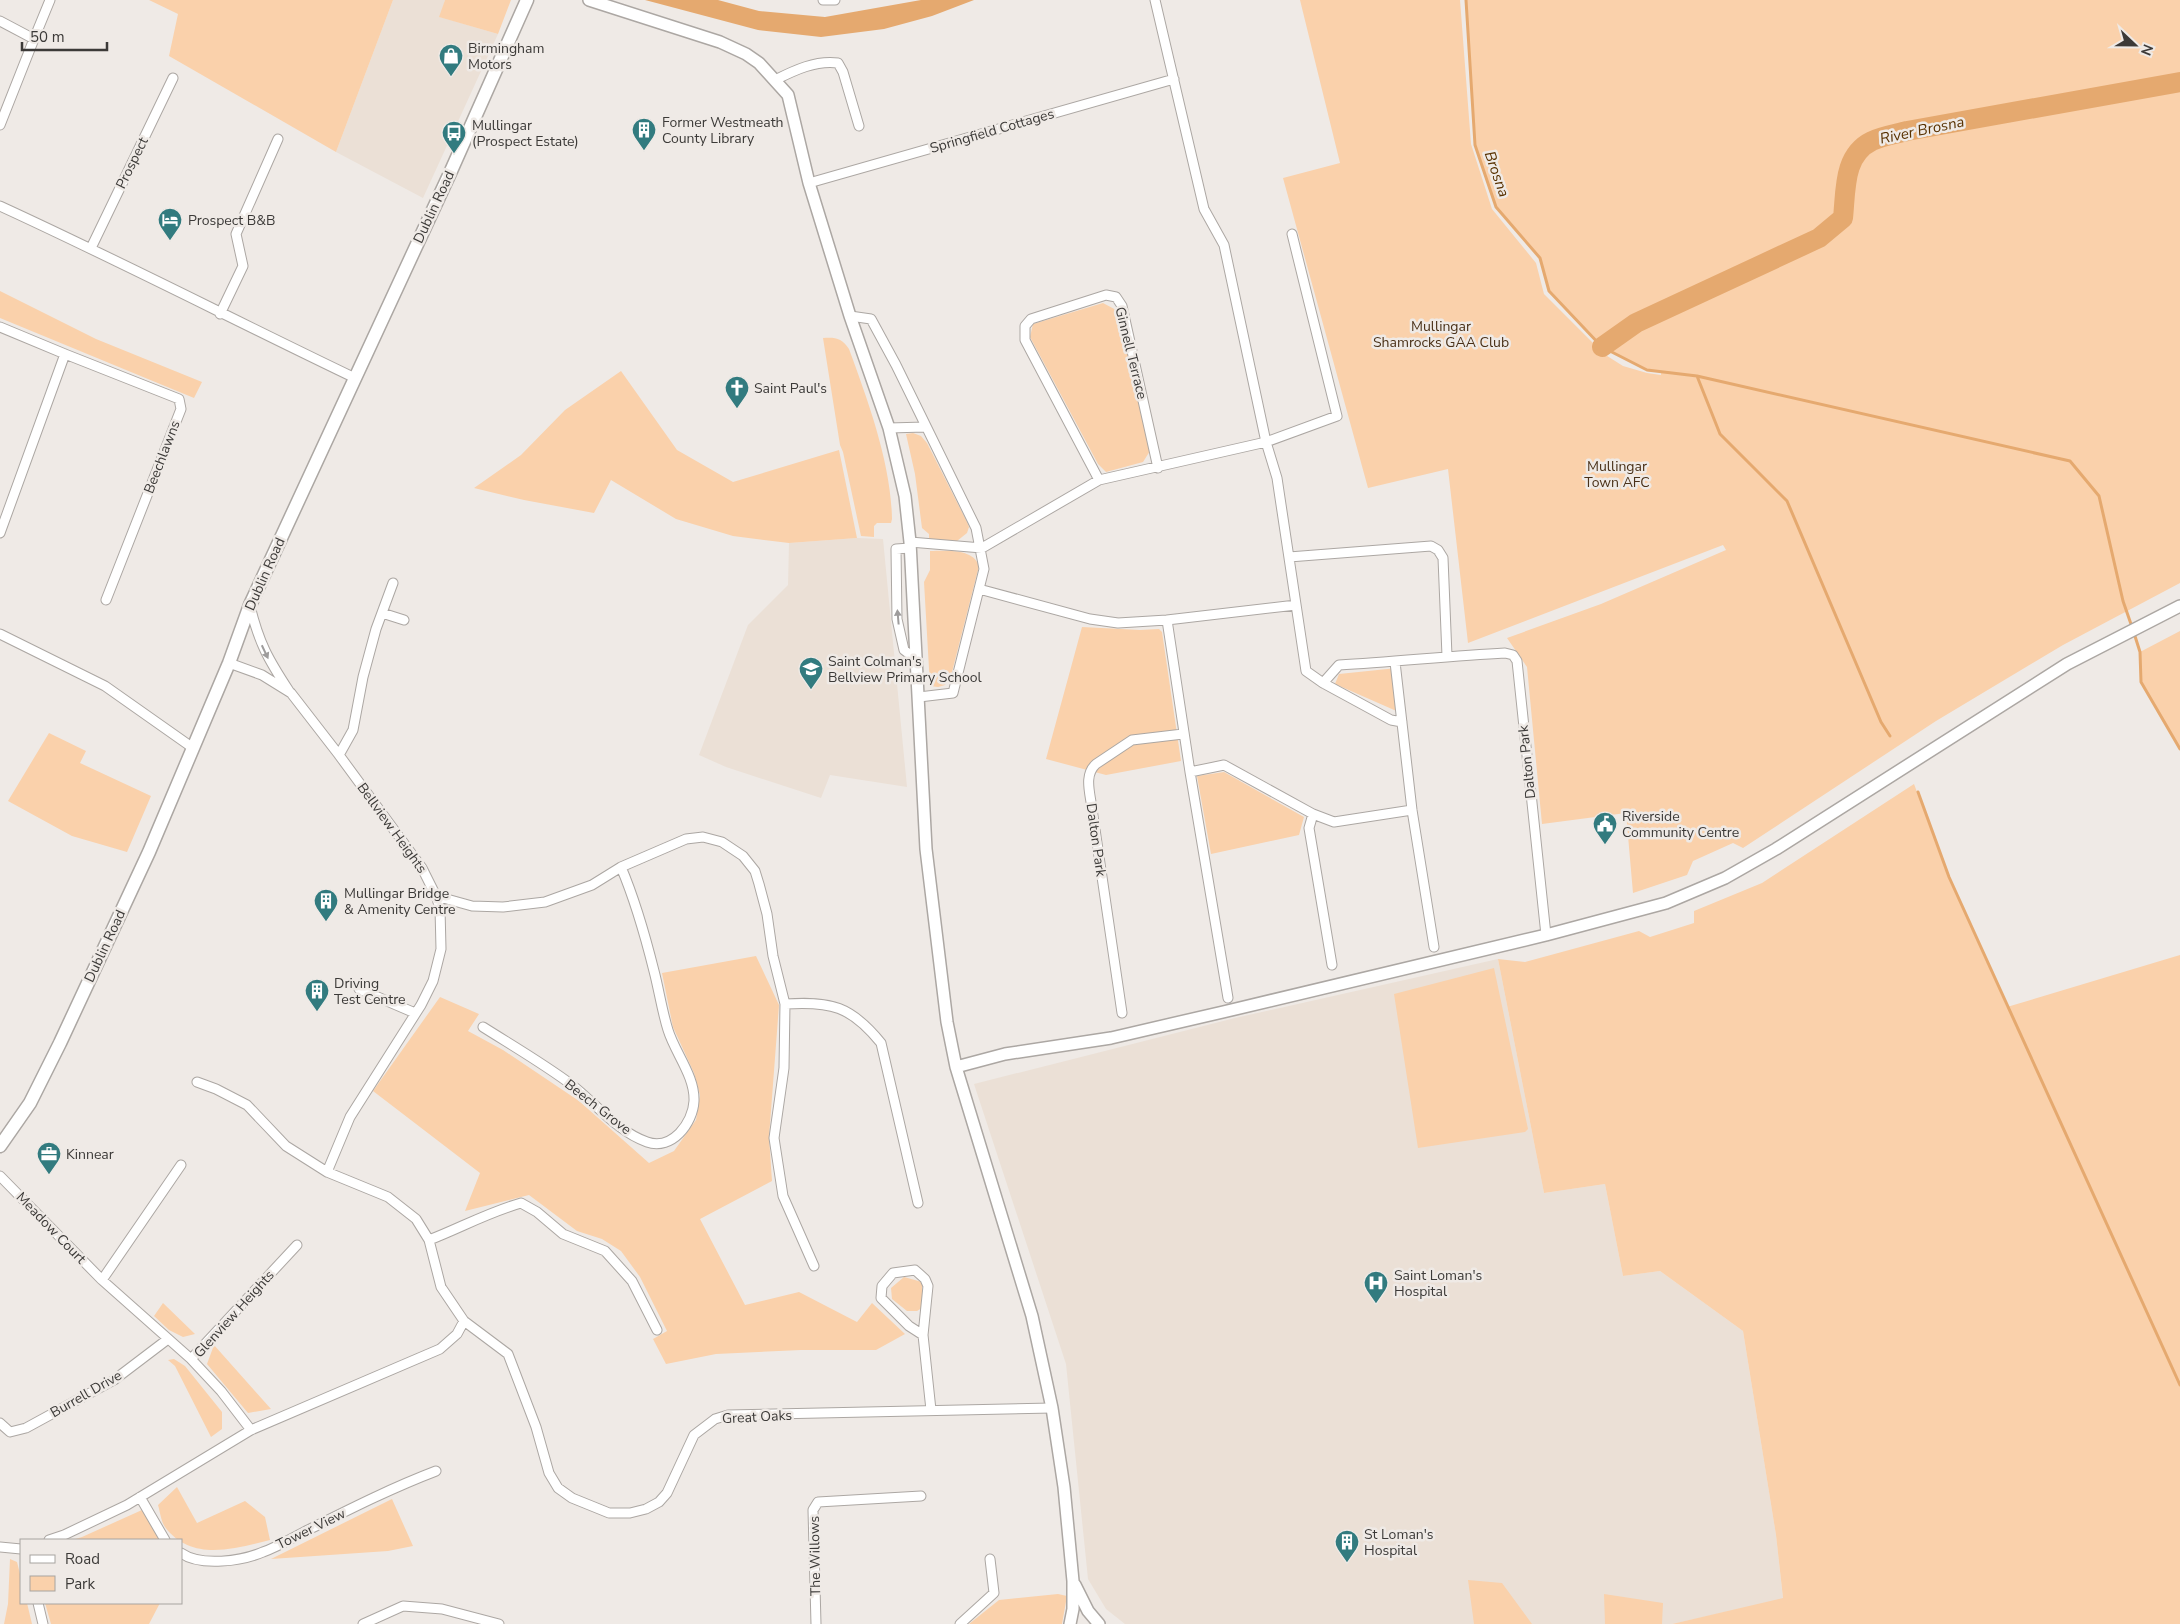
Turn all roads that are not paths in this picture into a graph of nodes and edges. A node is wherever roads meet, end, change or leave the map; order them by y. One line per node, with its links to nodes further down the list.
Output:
1 (50, 0): 8 (street)
2 (527, 0): 23 (main road, Dublin Road)
3 (589, 0): 11 (street)
4 (823, 0): 5 (street)
5 (835, 0)
6 (1155, 0): 10 (street)
7 (0, 21): 8 (street)
8 (34, 39): 12 (street)
9 (173, 78): 18 (street, Prospect)
10 (1174, 79): 15 (street, Springfield Cottages); 26 (street)
11 (776, 80): 13 (street); 15 (street)
12 (0, 125)
13 (859, 126)
14 (278, 139): 19 (street)
15 (809, 183): 20 (street)
16 (0, 206): 18 (street)
17 (1292, 234): 26 (street)
18 (91, 248): 19 (street)
19 (220, 314): 23 (street)
20 (850, 316): 24 (street); 25 (street)
21 (0, 327): 22 (street, Beechlawns)
22 (65, 354): 29 (street); 35 (street, Beechlawns)
23 (355, 378): 36 (main road, Dublin Road)
24 (925, 427): 25 (street); 31 (street)
25 (889, 428): 30 (street)
26 (1266, 442): 27 (street); 32 (street)
27 (1158, 468): 28 (street); 28 (street, Ginnell Terrace)
28 (1099, 480): 31 (street)
29 (0, 533)
30 (910, 545): 31 (street); 44 (street); 44 (street, one-way to 30)
31 (982, 548): 34 (street)
32 (1289, 557): 37 (street); 43 (street)
33 (394, 583): 39 (street)
34 (979, 589): 41 (street); 49 (street)
35 (106, 600)
36 (250, 605): 46 (main road, Dublin Road); 48 (street, one-way to 48)
37 (1296, 605): 41 (street); 47 (street)
38 (2176, 609): 59 (street)
39 (382, 613): 40 (street); 53 (street)
40 (404, 620)
41 (1167, 620): 51 (street)
42 (0, 634): 52 (street)
43 (1447, 656): 45 (street, Dalton Park); 59 (street, Dalton Park)
44 (916, 659): 49 (street)
45 (1394, 662): 47 (street, Dalton Park); 50 (street)
46 (229, 663): 48 (street, Bellview Heights); 52 (main road, Dublin Road)
47 (1323, 683): 50 (street)
48 (290, 693): 53 (street, Bellview Heights)
49 (919, 697): 68 (street)
50 (1402, 722): 55 (street)
51 (1183, 734): 54 (street); 66 (street, Dalton Park)
52 (193, 748): 70 (main road, Dublin Road)
53 (340, 755): 58 (street, Bellview Heights)
54 (1190, 772): 56 (street); 63 (street)
55 (1412, 810): 56 (street); 60 (street)
56 (1314, 814): 61 (street)
57 (621, 866): 58 (street); 64 (street); 67 (street, Beech Grove)
58 (436, 896): 65 (street, Bellview Heights)
59 (1546, 936): 68 (street)
60 (1434, 947)
61 (1332, 964)
62 (359, 989): 65 (street)
63 (1228, 998)
64 (785, 1004): 74 (street); 77 (street)
65 (415, 1013): 72 (street, Bellview Heights)
66 (1122, 1013)
67 (484, 1027)
68 (956, 1067): 84 (street)
69 (197, 1082): 72 (street)
70 (0, 1146)
71 (181, 1165): 78 (street)
72 (327, 1172): 75 (street)
73 (0, 1176): 78 (street, Meadow Court)
74 (918, 1204)
75 (429, 1240): 79 (street); 80 (street)
76 (297, 1245): 83 (street, Glenview Heights)
77 (814, 1266)
78 (102, 1280): 82 (street, Meadow Court)
79 (464, 1321): 85 (street, Great Oaks); 87 (street)
80 (656, 1330)
81 (922, 1335): 81 (street); 85 (street)
82 (168, 1339): 83 (street, Meadow Court); 86 (street, Burrell Drive)
83 (191, 1359): 87 (street, Glenview Heights)
84 (1052, 1408): 85 (street, Great Oaks); 97 (street)
85 (931, 1410)
86 (0, 1423)
87 (251, 1430): 90 (street)
88 (436, 1471): 95 (street, Tower View)
89 (921, 1496): 102 (street, The Willows)
90 (140, 1497): 91 (street); 92 (street)
91 (52, 1539)
92 (164, 1539)
93 (0, 1547): 94 (street)
94 (20, 1549)
95 (182, 1554)
96 (990, 1559): 103 (street)
97 (1073, 1581): 104 (street); 107 (street)
98 (38, 1604): 99 (street)
99 (43, 1624)
100 (363, 1624): 101 (street)
101 (499, 1624)
102 (816, 1624)
103 (960, 1624)
104 (1070, 1624)
105 (1090, 1624): 106 (street)
106 (1094, 1624)
107 (1099, 1624)

